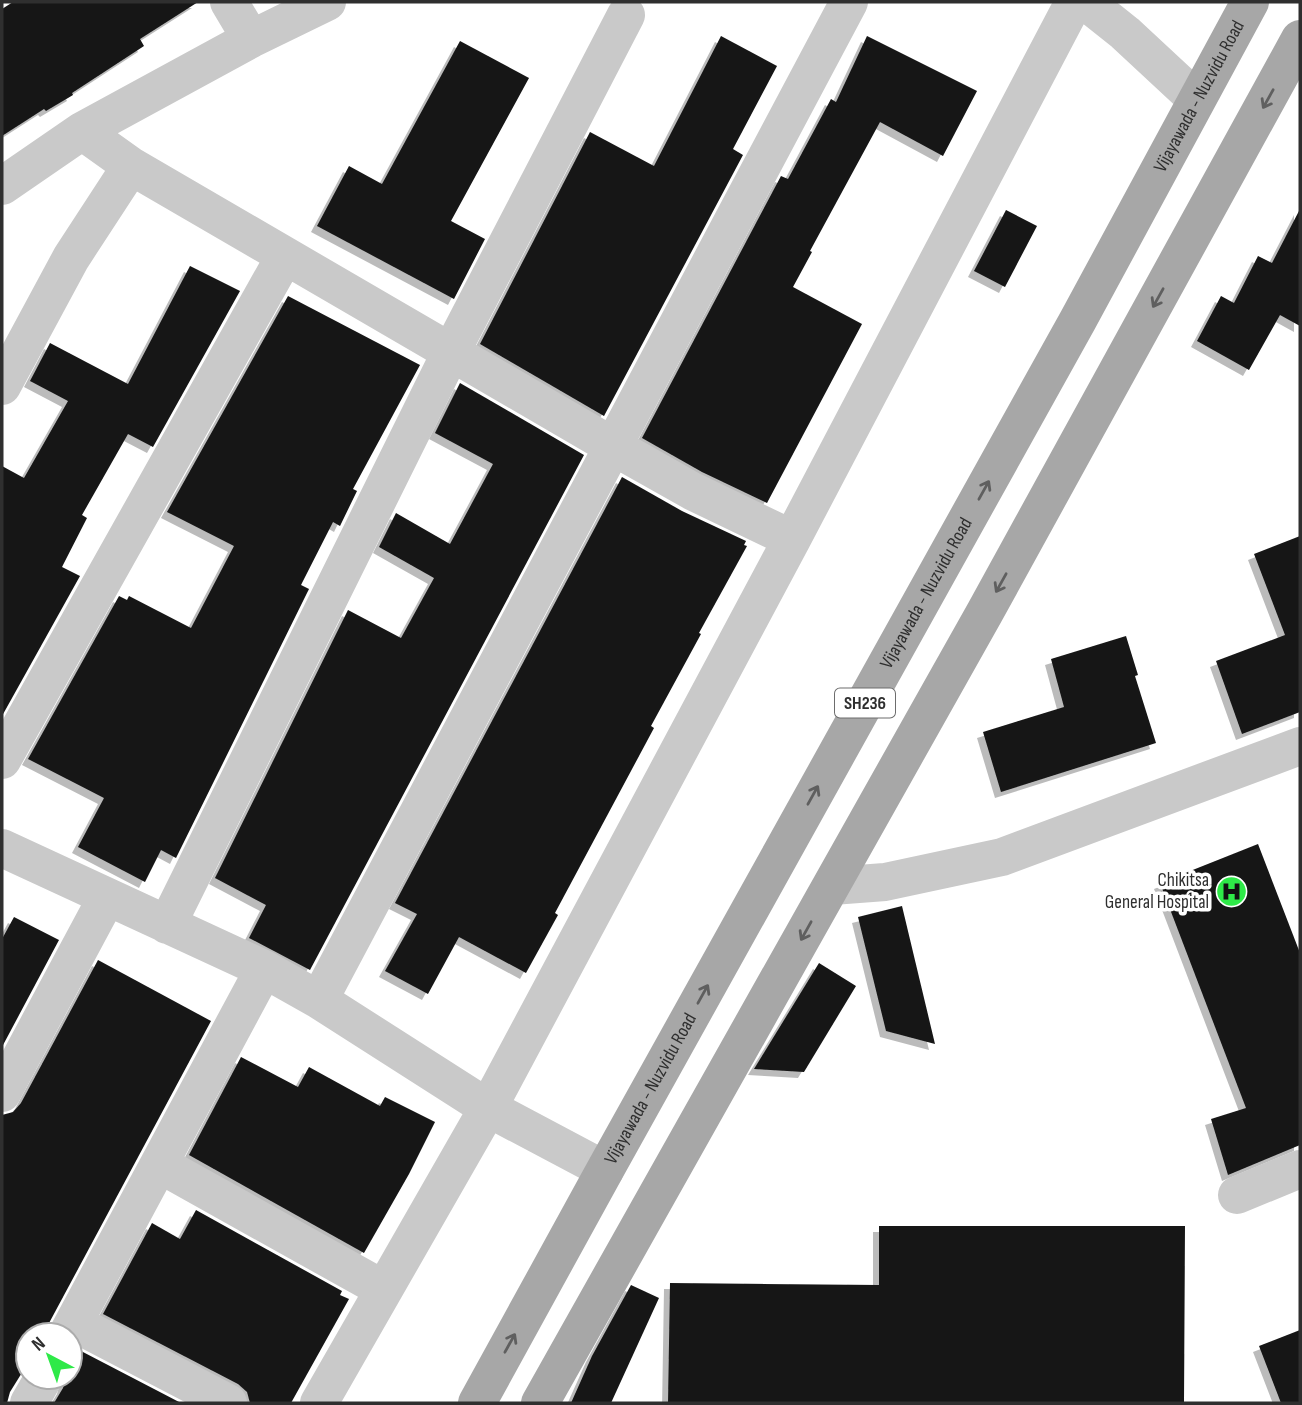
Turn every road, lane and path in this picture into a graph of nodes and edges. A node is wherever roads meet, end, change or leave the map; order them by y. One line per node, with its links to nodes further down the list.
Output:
1 (229, 2): 7 (street)
2 (327, 2): 7 (street)
3 (849, 2): 16 (street)
4 (1250, 2): 9 (main road, Vijayawada - Nuzvidu Road / SH236)
5 (1084, 4): 9 (street); 17 (street)
6 (626, 15): 14 (street)
7 (251, 39): 10 (street)
8 (1300, 39): 21 (main road, SH236, one-way to 21)
9 (1196, 99): 30 (main road, Vijayawada - Nuzvidu Road / SH236, one-way to 9)
10 (82, 131): 11 (street); 12 (street)
11 (131, 166): 13 (street); 15 (street)
12 (2, 186)
13 (285, 256): 14 (street); 19 (street)
14 (451, 352): 16 (street); 23 (street)
15 (2, 386)
16 (614, 447): 17 (street); 25 (street)
17 (792, 539): 27 (street)
18 (1300, 746): 21 (street)
19 (2, 760)
20 (2, 848): 22 (street)
21 (832, 886): 38 (main road, SH236, one-way to 38)
22 (107, 897): 23 (street); 26 (street)
23 (167, 925): 24 (street)
24 (264, 970): 25 (street); 28 (street)
25 (319, 1000): 27 (street)
26 (2, 1093)
27 (497, 1113): 30 (street); 32 (street)
28 (159, 1164): 32 (street); 33 (street)
29 (1300, 1169): 31 (street)
30 (605, 1170): 37 (main road, Vijayawada - Nuzvidu Road / SH236, one-way to 30)
31 (1237, 1195)
32 (383, 1289): 36 (street)
33 (74, 1321)
34 (84, 1336): 35 (street)
35 (228, 1403)
36 (319, 1403)
37 (477, 1403)
38 (540, 1403)

